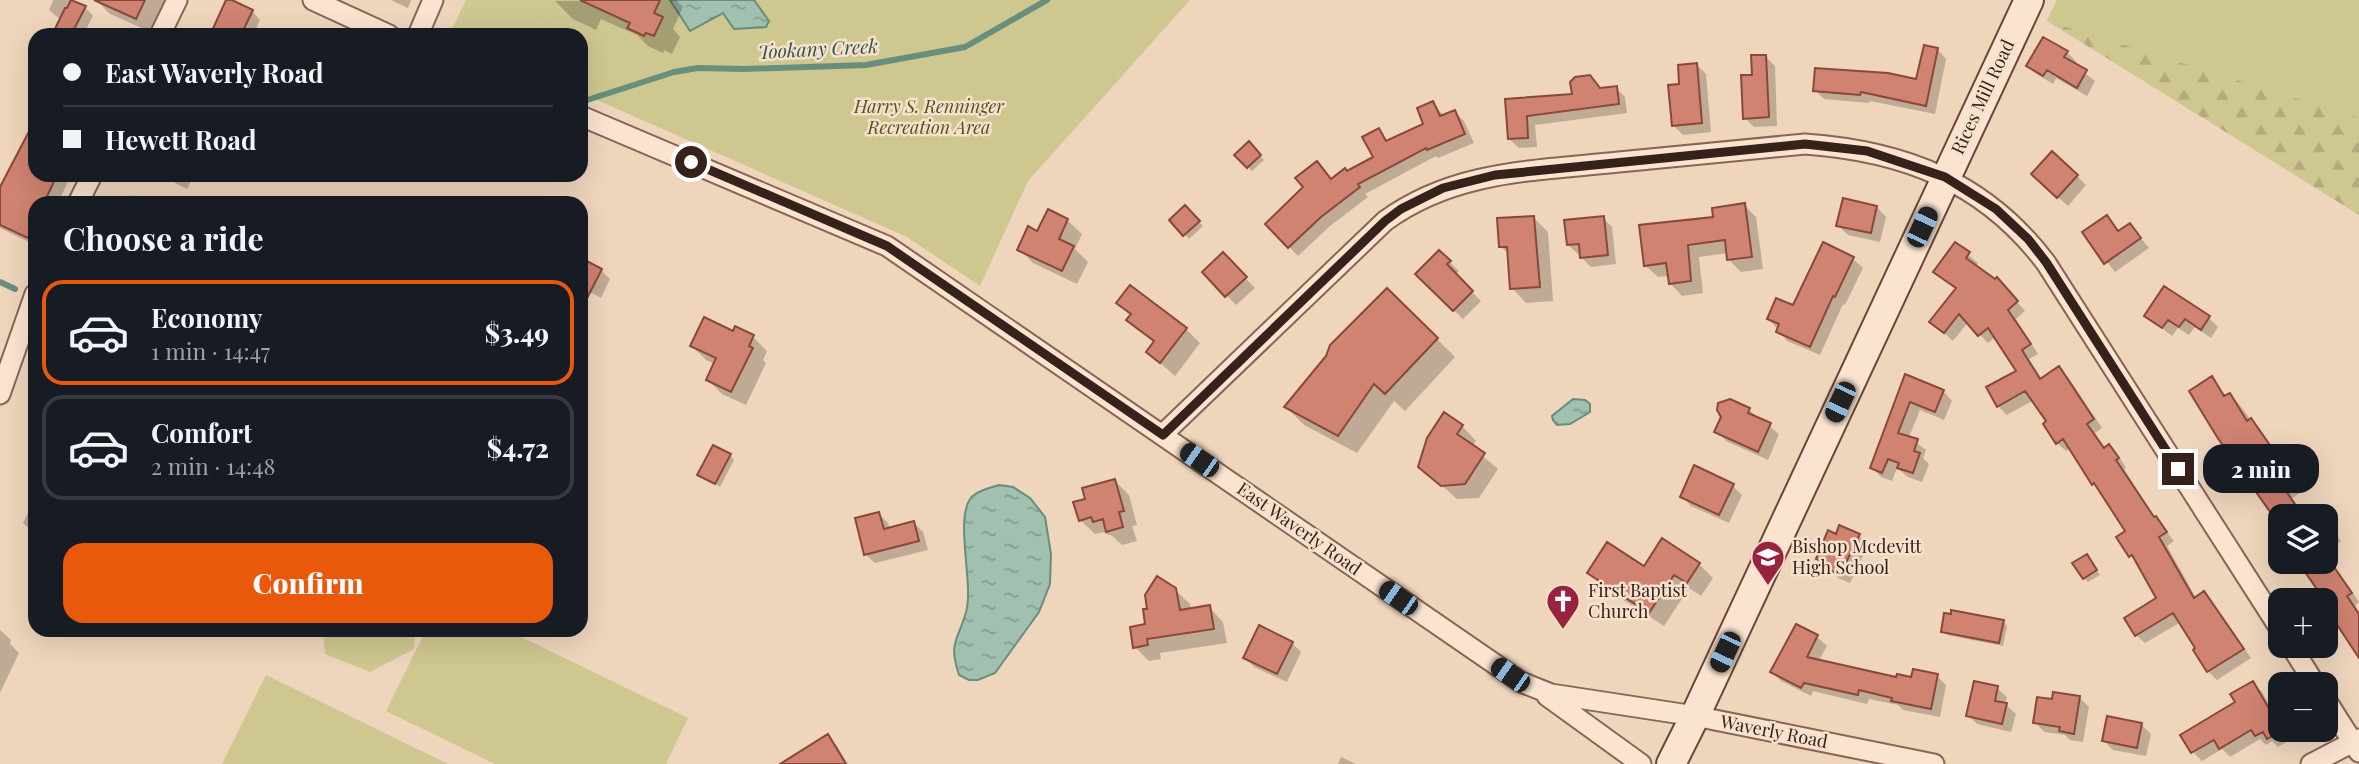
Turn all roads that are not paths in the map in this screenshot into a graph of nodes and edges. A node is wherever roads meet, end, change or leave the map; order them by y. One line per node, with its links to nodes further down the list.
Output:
1 (177, 0): 5 (street)
2 (313, 0): 6 (street)
3 (433, 0): 7 (street)
4 (2029, 0): 9 (street, Rices Mill Road)
5 (163, 28)
6 (374, 28)
7 (421, 28)
8 (588, 119): 12 (street, East Waverly Road)
9 (1945, 177): 12 (street); 13 (street); 15 (street, Rices Mill Road)
10 (28, 314): 11 (street)
11 (0, 394)
12 (1163, 435): 14 (street, East Waverly Road)
13 (2268, 610)
14 (1537, 689): 15 (street, East Waverly Road); 18 (street, East Waverly Road)
15 (1695, 716): 19 (street, Rices Mill Road); 20 (street, Waverly Road)
16 (2338, 717): 17 (street)
17 (2357, 744): 21 (street)
18 (1641, 764)
19 (1671, 764)
20 (1934, 764)
21 (2311, 764)

